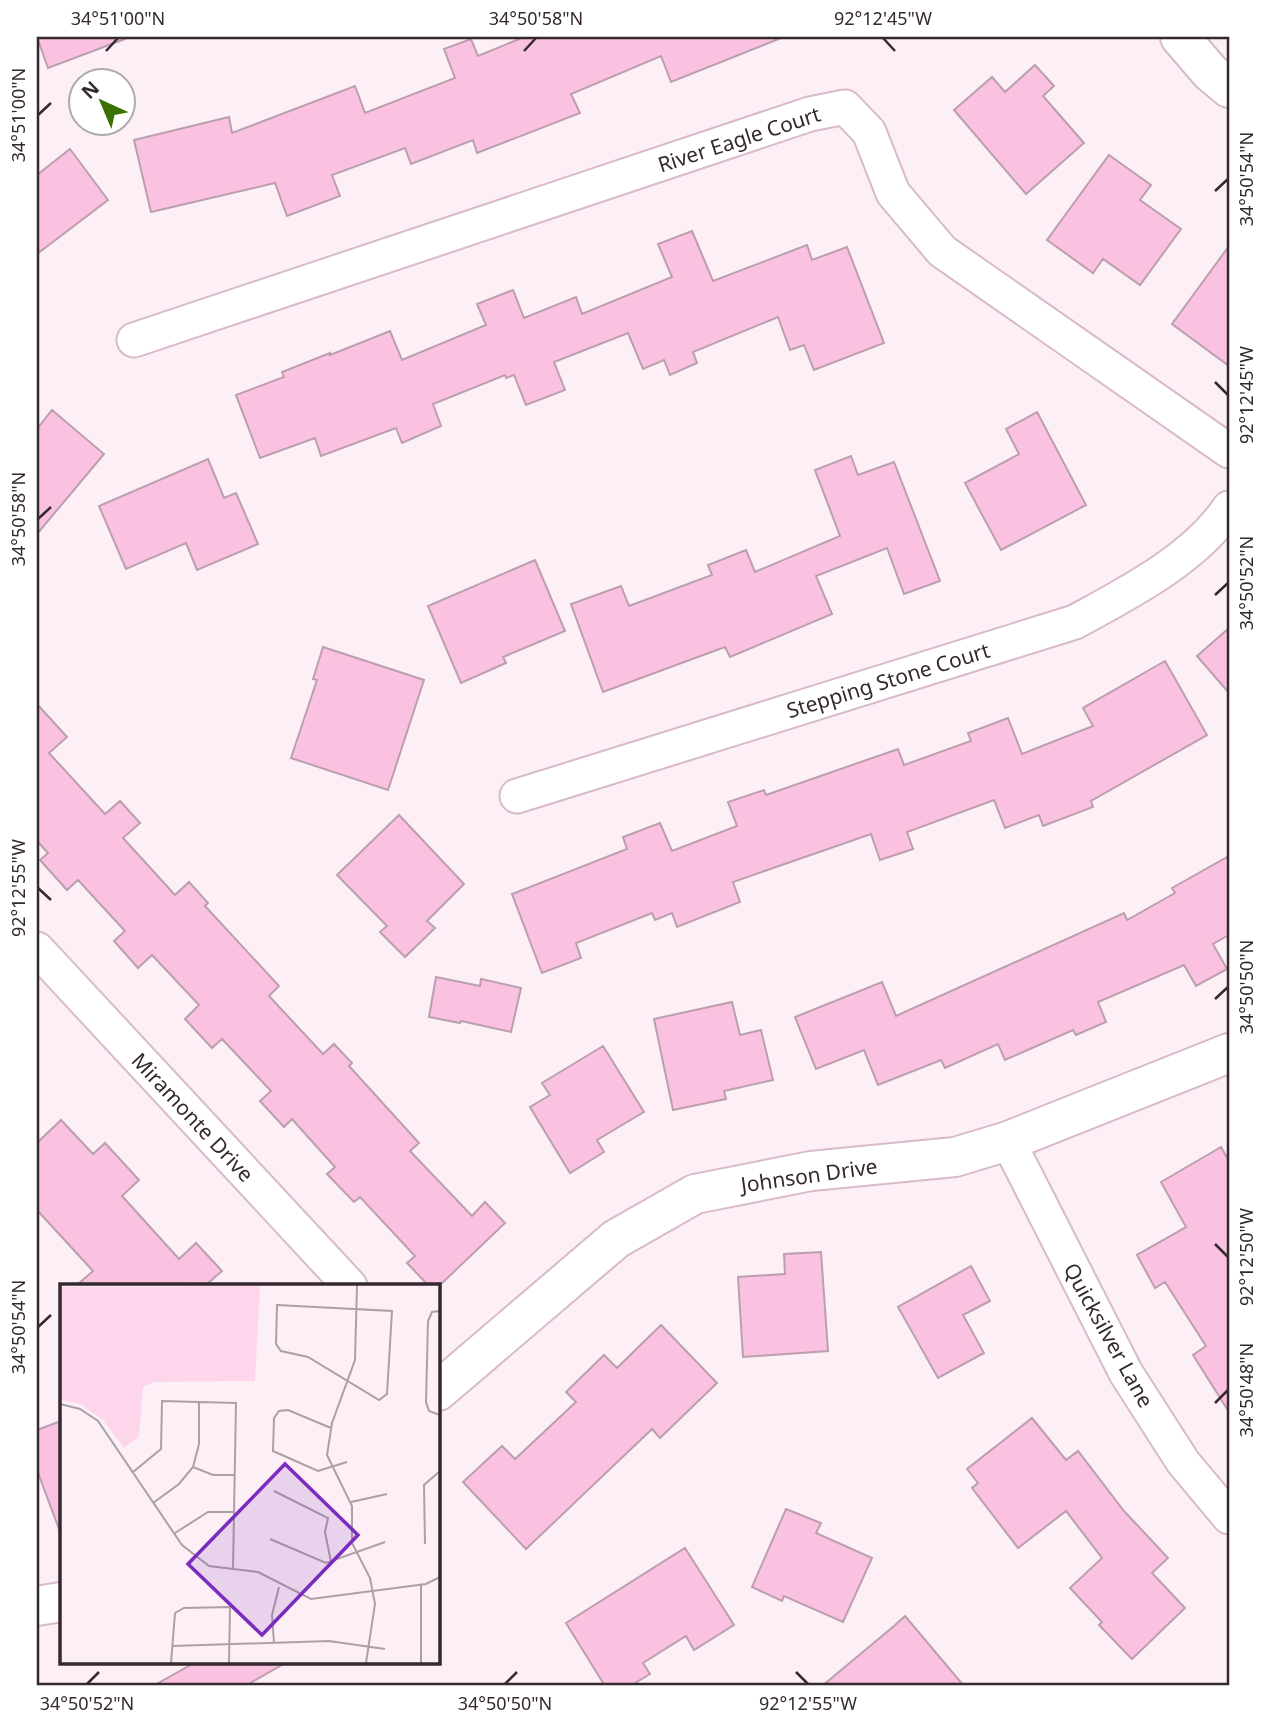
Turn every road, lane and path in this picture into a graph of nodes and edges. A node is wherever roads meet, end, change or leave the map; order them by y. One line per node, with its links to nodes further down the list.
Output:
1 (1180, 37): 2 (street)
2 (1229, 88)
3 (134, 340): 4 (street, River Eagle Court)
4 (1229, 451)
5 (1229, 508): 6 (street, Stepping Stone Court)
6 (517, 796)
7 (37, 949): 10 (street, Miramonte Drive)
8 (1229, 1053): 9 (street, Johnson Drive)
9 (1008, 1141): 11 (street, Johnson Drive); 12 (street, Quicksilver Lane)
10 (348, 1284)
11 (439, 1386)
12 (1229, 1517)
13 (60, 1602): 14 (street)
14 (37, 1606)

